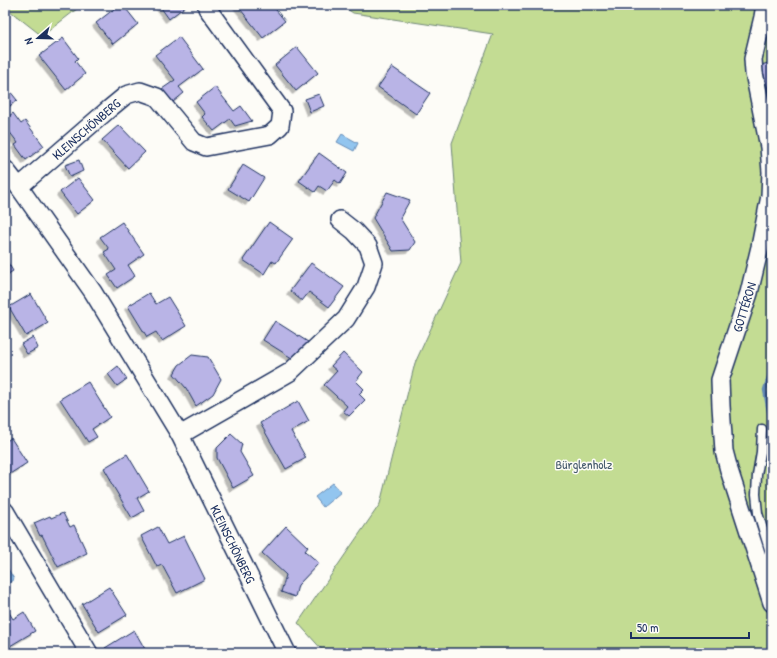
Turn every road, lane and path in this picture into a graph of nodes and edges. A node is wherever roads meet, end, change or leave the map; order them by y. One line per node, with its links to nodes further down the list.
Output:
1 (765, 5): 9 (street, GOTTÉRON)
2 (207, 8): 4 (street, KLEINSCHÖNBERG)
3 (5, 169): 4 (street, KLEINSCHÖNBERG)
4 (20, 187): 7 (street, KLEINSCHÖNBERG)
5 (340, 220): 7 (street)
6 (762, 429): 9 (lane)
7 (180, 435): 12 (street, KLEINSCHÖNBERG)
8 (5, 510): 11 (street)
9 (762, 573): 10 (street, GOTTÉRON)
10 (772, 603)
11 (89, 653)
12 (287, 653)

